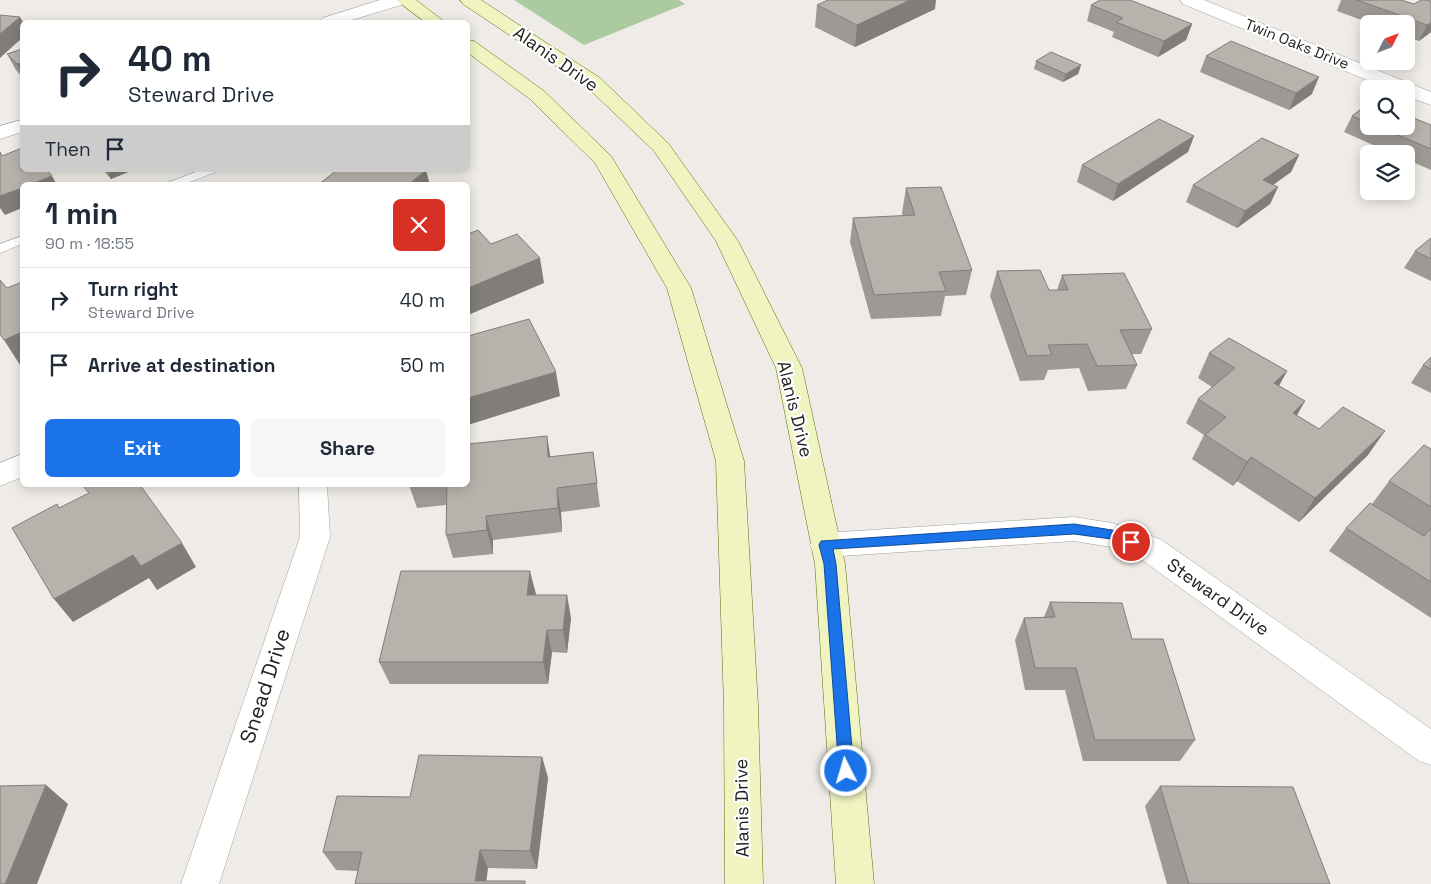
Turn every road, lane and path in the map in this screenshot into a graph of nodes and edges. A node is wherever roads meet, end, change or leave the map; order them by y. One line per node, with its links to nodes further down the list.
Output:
1 (398, 0): 5 (street)
2 (405, 0): 6 (main road)
3 (469, 0): 20 (main road, Alanis Drive)
4 (1189, 0): 8 (street, Twin Oaks Drive)
5 (335, 20)
6 (433, 20)
7 (470, 46): 23 (main road, Alanis Drive)
8 (1384, 80)
9 (1415, 93): 10 (street, Twin Oaks Drive)
10 (1431, 99)
11 (20, 127): 12 (street)
12 (0, 133)
13 (207, 172): 14 (lane)
14 (179, 182)
15 (20, 241): 16 (lane)
16 (0, 249)
17 (20, 466): 18 (street)
18 (0, 475)
19 (312, 487): 22 (street, Snead Drive)
20 (825, 545): 21 (street, Steward Drive); 24 (main road, Alanis Drive)
21 (1431, 749)
22 (200, 884)
23 (744, 884)
24 (855, 884)

